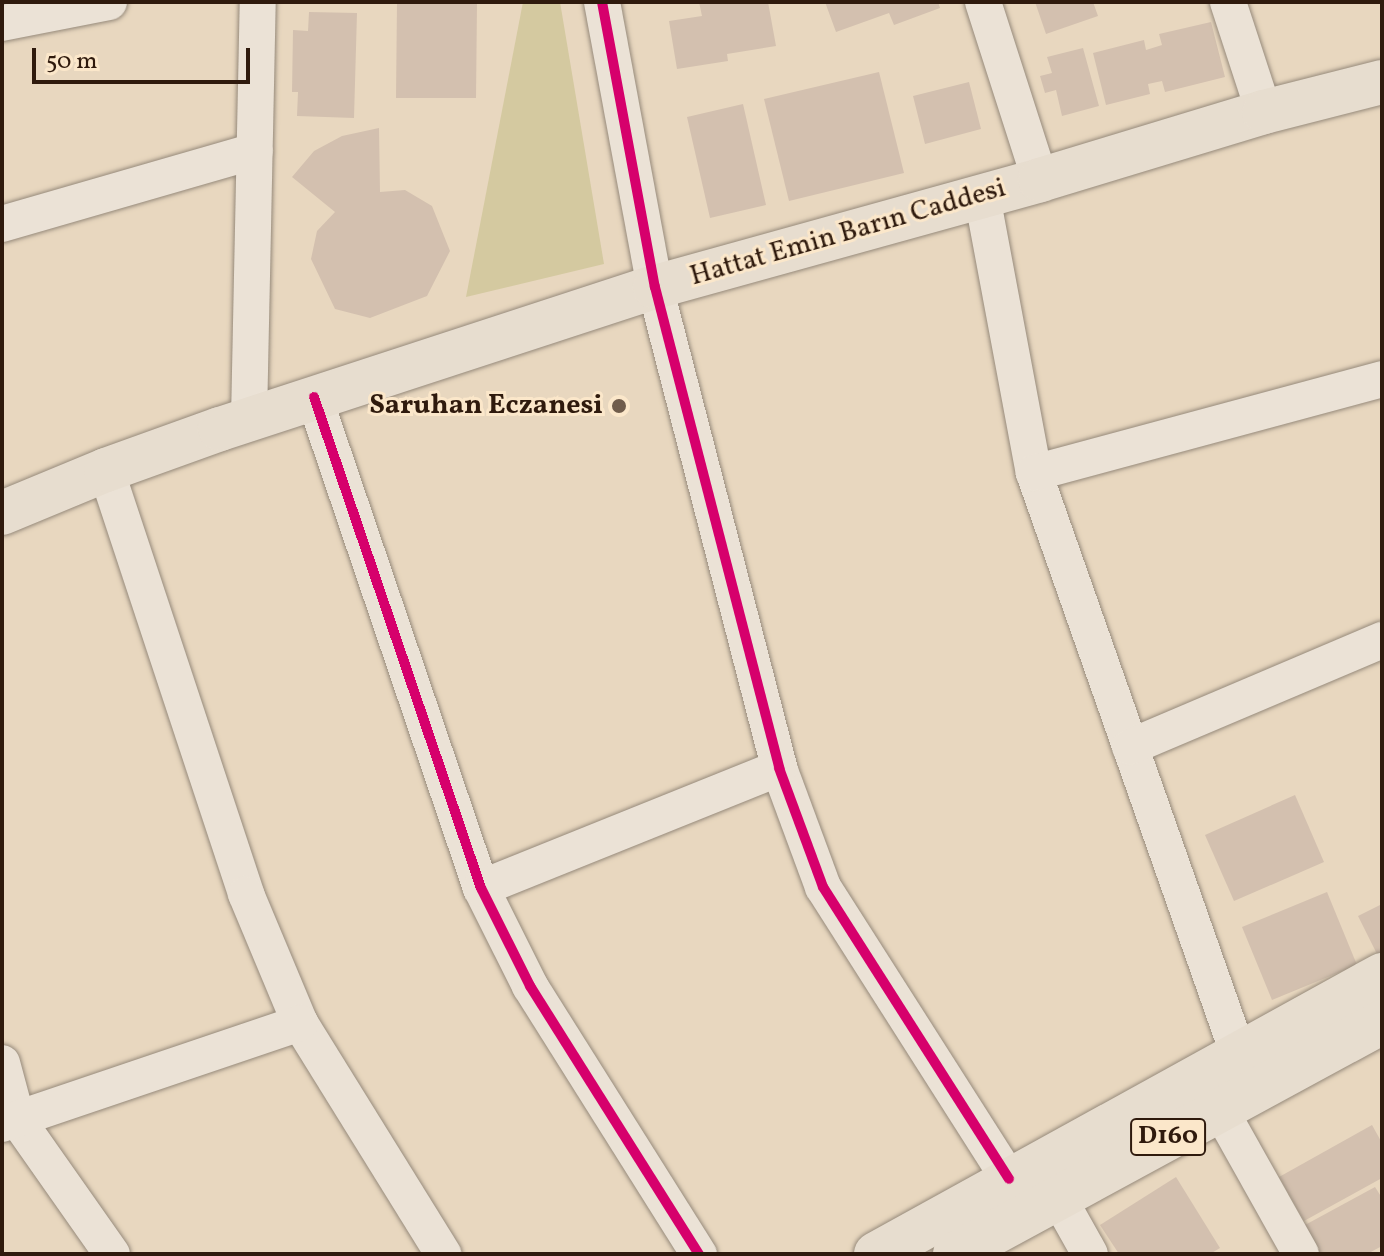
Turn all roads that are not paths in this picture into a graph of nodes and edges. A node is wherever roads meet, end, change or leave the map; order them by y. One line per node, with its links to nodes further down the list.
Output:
1 (109, 2): 6 (street)
2 (258, 2): 9 (street)
3 (602, 2): 13 (street)
4 (983, 2): 10 (street)
5 (1228, 2): 8 (street)
6 (2, 23)
7 (1382, 82): 8 (main road, Hattat Emin Barın Caddesi)
8 (1264, 112): 10 (main road, Hattat Emin Barın Caddesi)
9 (255, 151): 12 (street); 16 (street)
10 (1040, 180): 11 (main road, Hattat Emin Barın Caddesi)
11 (982, 196): 13 (main road, Hattat Emin Barın Caddesi); 18 (street)
12 (2, 224)
13 (655, 287): 15 (main road, Hattat Emin Barın Caddesi); 22 (street)
14 (1382, 379): 18 (street)
15 (314, 397): 16 (main road, Hattat Emin Barın Caddesi); 23 (street)
16 (249, 419): 17 (main road, Hattat Emin Barın Caddesi)
17 (106, 470): 19 (main road, Hattat Emin Barın Caddesi); 26 (street)
18 (1034, 473): 21 (street)
19 (2, 513)
20 (1382, 640): 21 (street)
21 (1130, 747): 27 (street)
22 (779, 768): 23 (street); 31 (street)
23 (481, 888): 35 (street)
24 (1382, 975): 27 (main road)
25 (1382, 1022): 29 (main road, D160)
26 (300, 1023): 30 (street); 34 (street)
27 (1238, 1053): 31 (main road, D160)
28 (2, 1063): 30 (street)
29 (1219, 1108): 32 (main road, D160); 39 (street)
30 (10, 1121): 33 (street)
31 (1009, 1179): 36 (main road, D160)
32 (1058, 1197): 37 (main road, D160); 38 (street)
33 (112, 1254)
34 (443, 1254)
35 (699, 1254)
36 (876, 1254)
37 (955, 1254)
38 (1090, 1254)
39 (1301, 1254)

